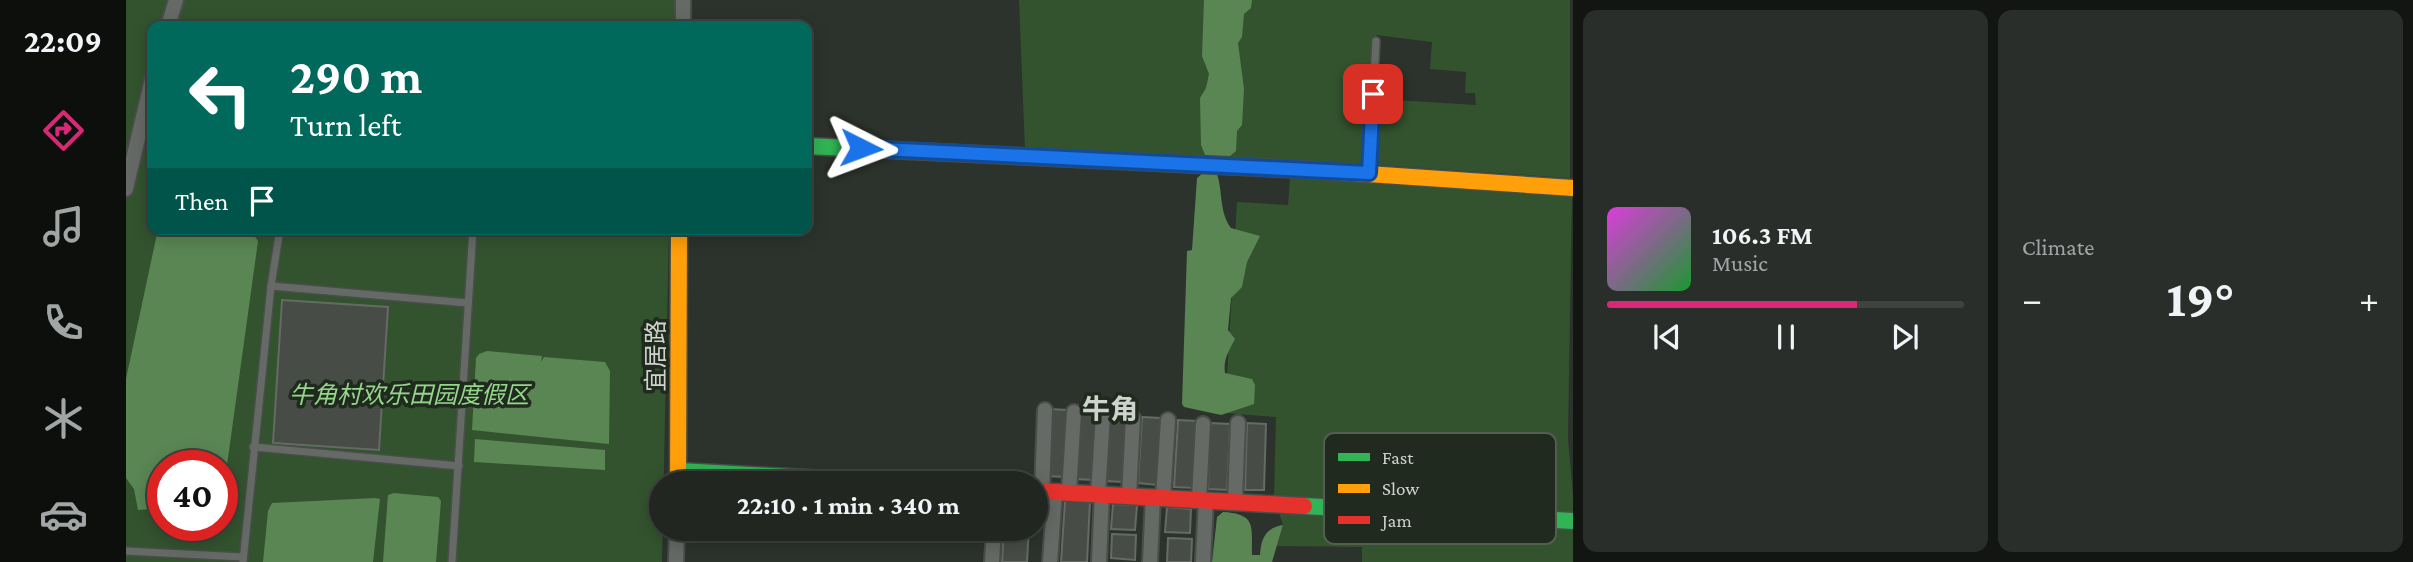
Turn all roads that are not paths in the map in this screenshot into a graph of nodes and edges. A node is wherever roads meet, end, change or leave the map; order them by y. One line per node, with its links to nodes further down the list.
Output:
1 (176, 0): 3 (street)
2 (684, 0): 4 (street)
3 (170, 21)
4 (683, 21)
5 (1376, 41): 8 (lane)
6 (147, 117): 10 (street)
7 (812, 146): 8 (street)
8 (1369, 173): 9 (street)
9 (1573, 188)
10 (126, 189)
11 (279, 235): 14 (lane)
12 (473, 235): 15 (lane)
13 (680, 235): 25 (street, 宜居路)
14 (271, 286): 15 (lane); 23 (lane)
15 (468, 303): 24 (lane)
16 (1045, 410): 26 (street)
17 (1074, 412): 26 (street)
18 (1103, 415): 27 (street)
19 (1133, 418): 28 (street)
20 (1168, 420): 29 (street)
21 (1203, 424): 30 (street)
22 (1238, 424): 31 (street)
23 (253, 447): 24 (lane); 36 (lane)
24 (459, 466): 37 (lane)
25 (679, 471)
26 (1050, 491): 27 (street); 40 (street)
27 (1100, 494): 28 (street); 41 (street)
28 (1129, 496): 29 (street)
29 (1158, 497): 30 (street); 42 (street)
30 (1202, 500): 31 (street); 43 (street)
31 (1235, 501): 32 (street)
32 (1324, 506)
33 (677, 541): 38 (street)
34 (993, 541): 39 (street)
35 (126, 551): 36 (lane)
36 (243, 559)
37 (452, 562)
38 (676, 562)
39 (992, 562)
40 (1050, 562)
41 (1099, 562)
42 (1150, 562)
43 (1203, 562)

